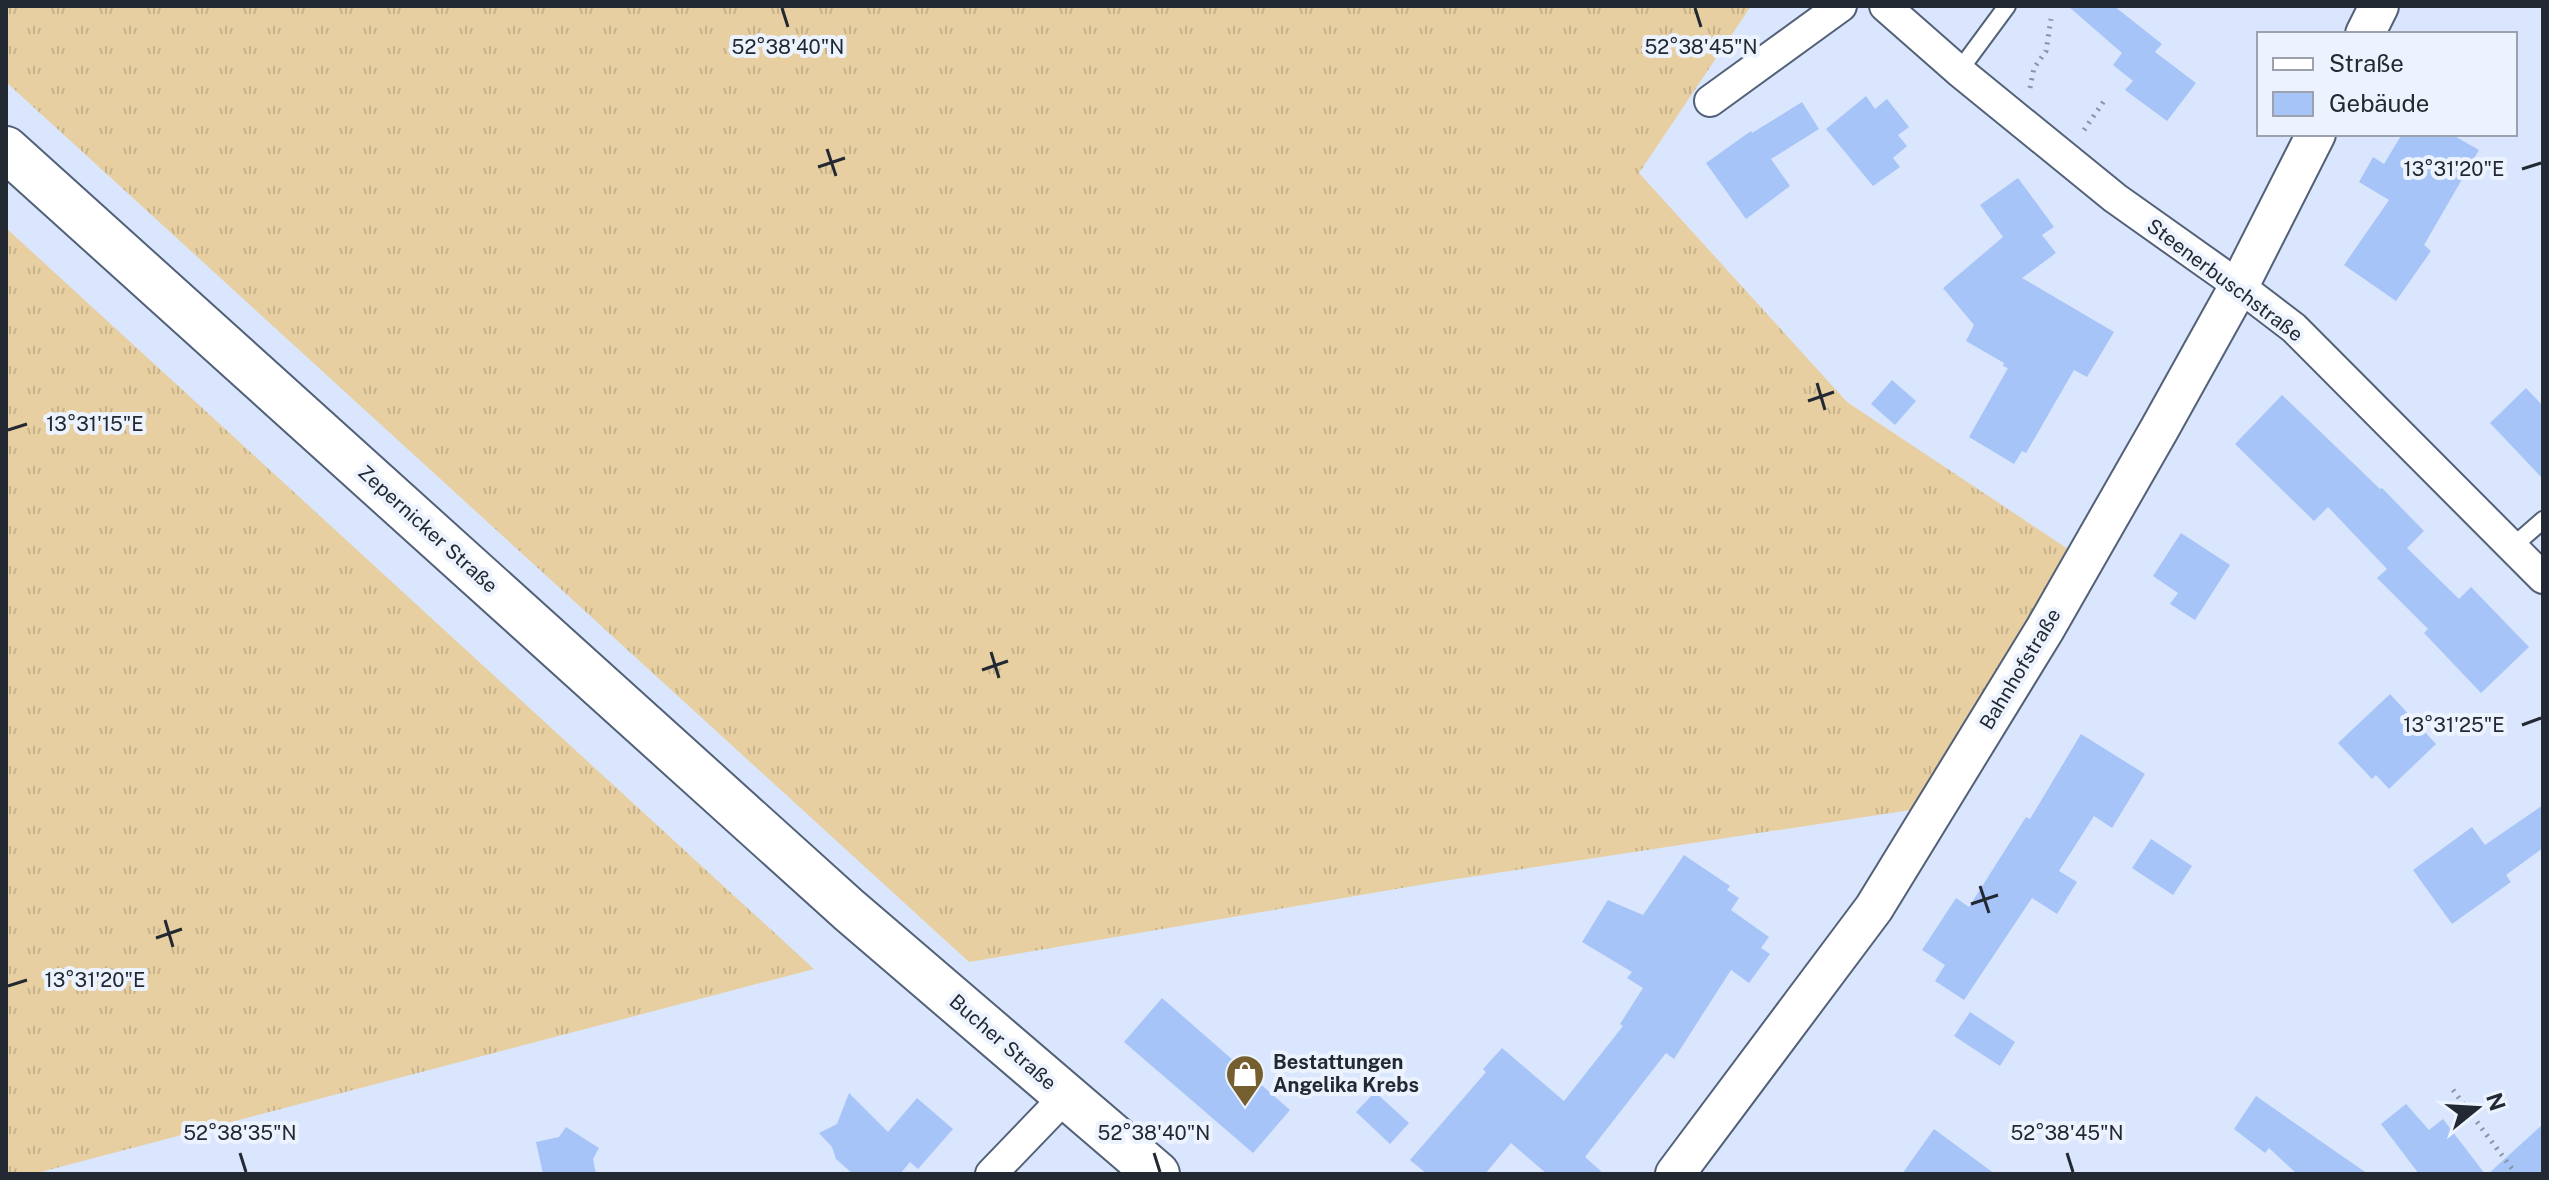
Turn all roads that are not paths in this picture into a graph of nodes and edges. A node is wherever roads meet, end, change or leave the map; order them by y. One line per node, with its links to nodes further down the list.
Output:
1 (1841, 6): 7 (street)
2 (1885, 6): 6 (street, Steenerbuschstraße)
3 (2007, 6): 6 (lane)
4 (2379, 6): 5 (street)
5 (2366, 32)
6 (1959, 71): 10 (street, Steenerbuschstraße)
7 (1710, 101)
8 (2315, 136): 10 (street, Bahnhofstraße)
9 (6, 149): 14 (main road, Zepernicker Straße)
10 (2239, 286): 12 (street, Steenerbuschstraße); 18 (street, Bahnhofstraße)
11 (2543, 520): 12 (lane)
12 (2512, 547): 13 (street, Steenerbuschstraße)
13 (2543, 578)
14 (849, 910): 15 (main road, Bucher Straße)
15 (1066, 1096): 16 (street); 17 (main road, Bucher Straße)
16 (991, 1174)
17 (1157, 1174)
18 (1675, 1174)

